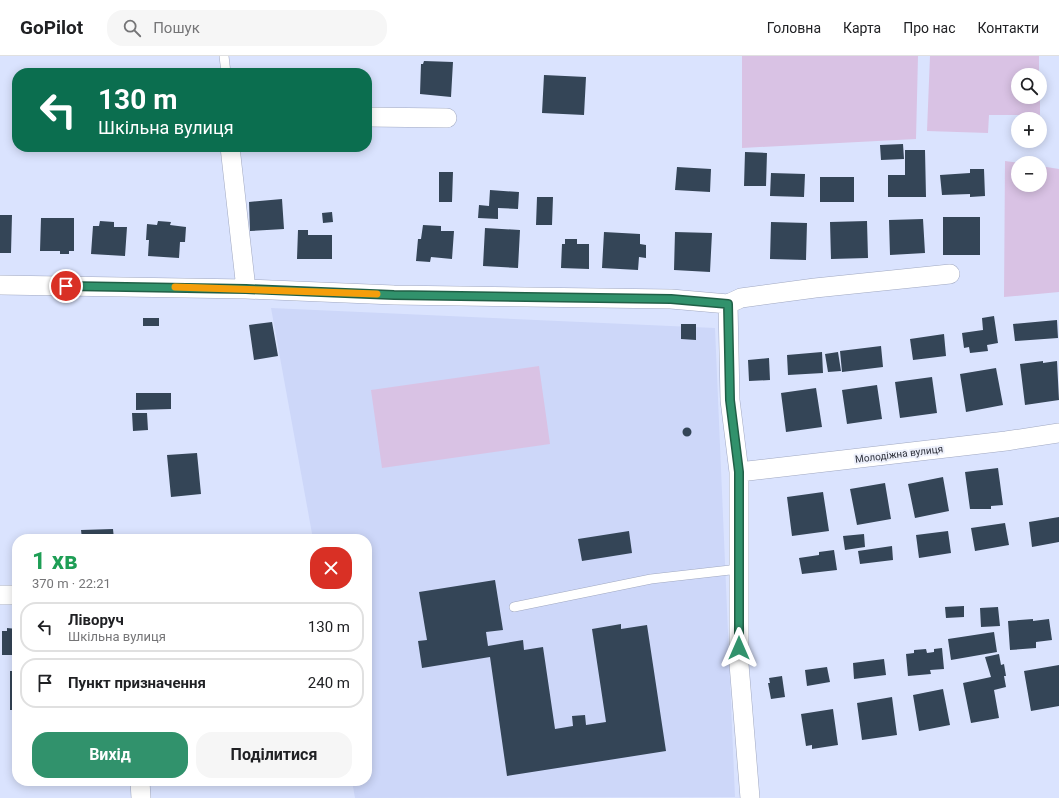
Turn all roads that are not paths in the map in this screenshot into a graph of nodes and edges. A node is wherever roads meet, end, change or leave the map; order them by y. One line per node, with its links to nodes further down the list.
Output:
1 (224, 56): 2 (lane)
2 (225, 68)
3 (372, 117): 4 (street)
4 (447, 118)
5 (231, 152): 8 (street)
6 (950, 274): 9 (street)
7 (0, 285): 8 (street)
8 (246, 289): 9 (street)
9 (728, 304): 11 (street)
10 (1059, 432): 11 (street, Молодіжна вулиця)
11 (739, 472): 12 (street)
12 (739, 569): 15 (lane); 18 (street)
13 (0, 595): 14 (street)
14 (12, 595)
15 (514, 607)
16 (140, 786): 17 (street)
17 (141, 798)
18 (750, 798)

